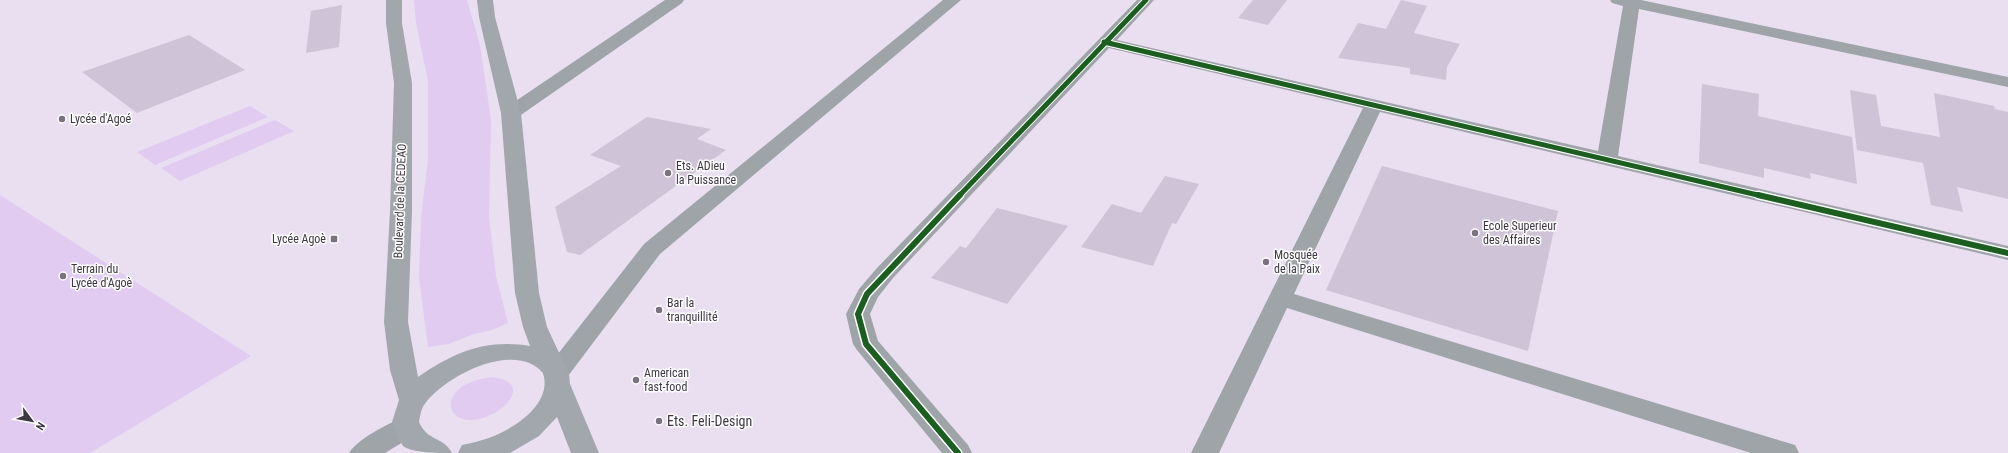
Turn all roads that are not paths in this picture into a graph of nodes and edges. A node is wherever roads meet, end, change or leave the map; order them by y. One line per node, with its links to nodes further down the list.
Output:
1 (394, 0): 17 (main road, Boulevard de la CEDEAO)
2 (485, 0): 12 (main road)
3 (676, 0): 12 (street)
4 (953, 0): 16 (street)
5 (1146, 0): 9 (street)
6 (1692, 0): 8 (street)
7 (1625, 2): 8 (street); 13 (street)
8 (1682, 14): 10 (street)
9 (1104, 42): 11 (street); 22 (street)
10 (2008, 82)
11 (1374, 105): 13 (street); 15 (street)
12 (511, 113): 16 (main road)
13 (1607, 159): 14 (street)
14 (2008, 253)
15 (1280, 298): 23 (street); 24 (street)
16 (555, 375): 17 (main road); 20 (main road); 21 (main road)
17 (412, 400): 18 (main road)
18 (422, 445): 19 (street)
19 (363, 453)
20 (472, 453)
21 (585, 453)
22 (958, 453)
23 (1204, 453)
24 (1785, 453)

